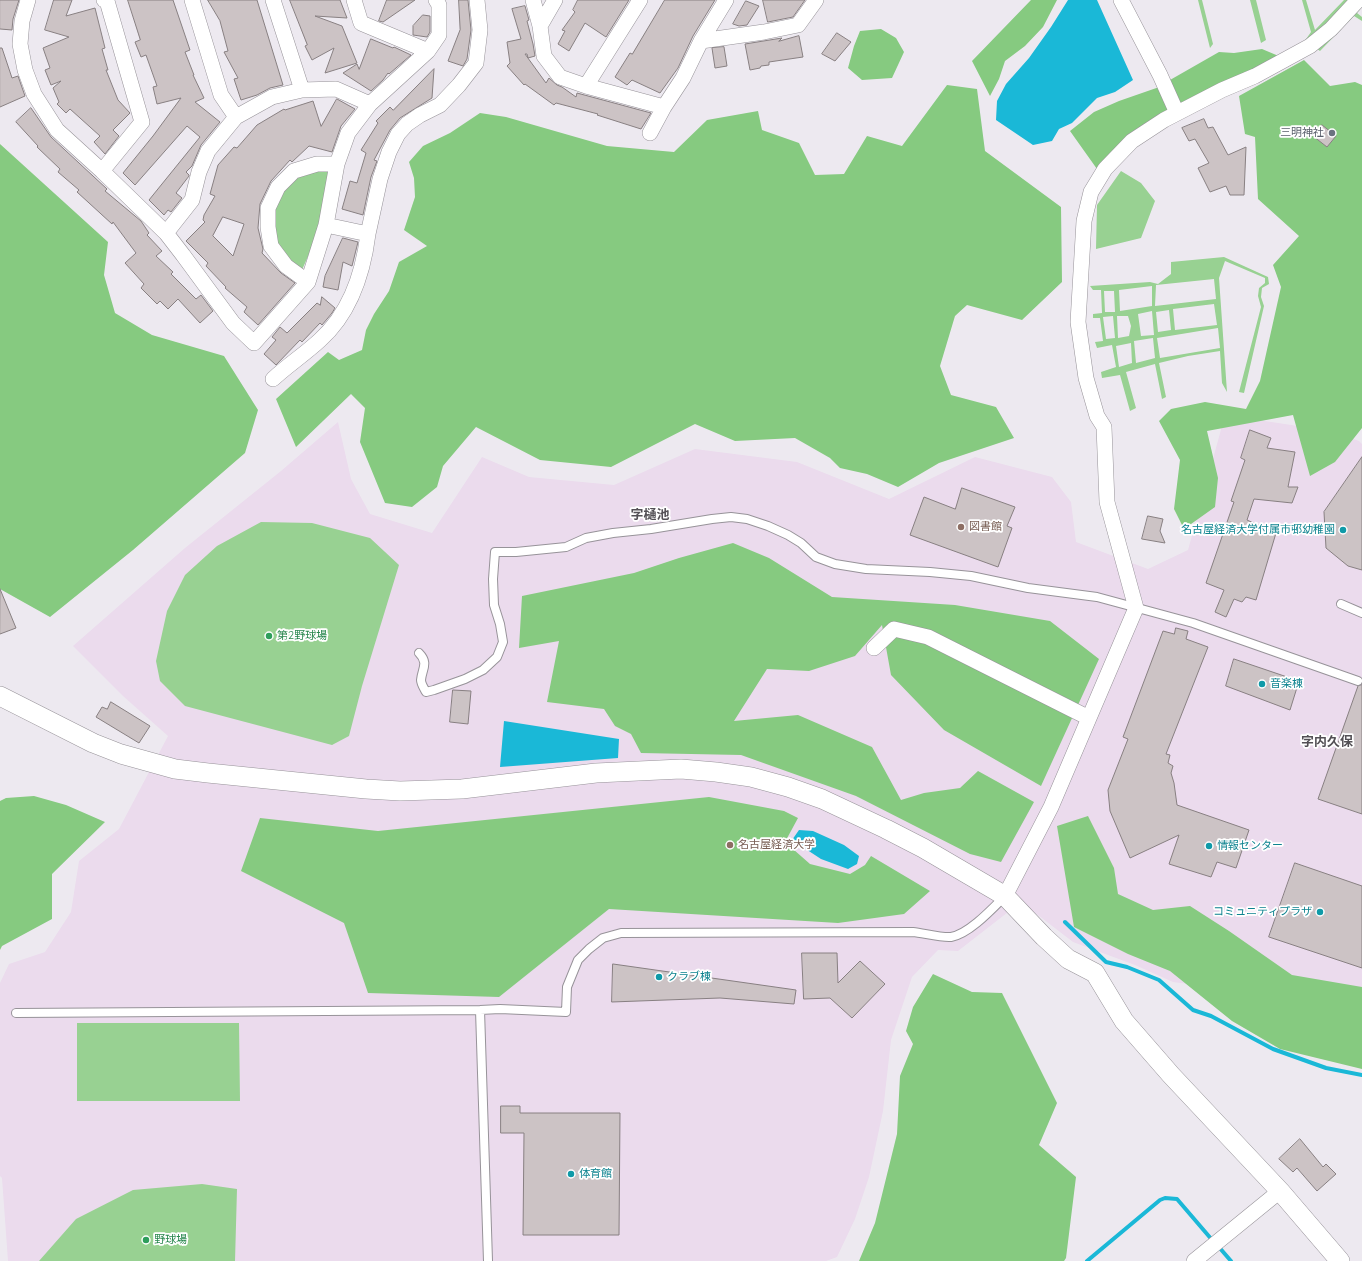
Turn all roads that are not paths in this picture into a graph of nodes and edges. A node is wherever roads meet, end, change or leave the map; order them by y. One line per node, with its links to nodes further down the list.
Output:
1 (28, 0): 26 (street)
2 (104, 0): 26 (street)
3 (192, 0): 23 (street)
4 (273, 0): 19 (street)
5 (354, 0): 17 (street)
6 (436, 0): 17 (street)
7 (477, 0): 29 (street)
8 (533, 0): 15 (street)
9 (555, 0): 15 (street)
10 (640, 0): 18 (street)
11 (726, 0): 16 (street)
12 (816, 0): 16 (street)
13 (1121, 0): 22 (street)
14 (1358, 0): 22 (street)
15 (540, 26): 18 (street)
16 (701, 41): 21 (street)
17 (428, 51): 20 (street)
18 (586, 86): 21 (street)
19 (302, 90): 20 (street); 23 (street)
20 (370, 104): 25 (street)
21 (664, 107): 24 (street)
22 (1177, 113): 33 (street)
23 (236, 117): 28 (street)
24 (650, 133)
25 (337, 164): 27 (street); 30 (street)
26 (102, 171): 28 (street)
27 (326, 225): 29 (street); 30 (street)
28 (166, 233): 30 (street)
29 (368, 234): 31 (street)
30 (308, 282)
31 (273, 379)
32 (1341, 604): 34 (lane)
33 (1136, 608): 36 (lane); 37 (lane); 39 (street)
34 (1362, 613)
35 (874, 648): 39 (street)
36 (419, 653)
37 (1358, 680)
38 (0, 696): 40 (street)
39 (1089, 718): 40 (street)
40 (1005, 896): 41 (lane); 43 (street)
41 (480, 1010): 42 (lane); 44 (lane)
42 (16, 1013)
43 (1280, 1190): 45 (street); 46 (street)
44 (488, 1261)
45 (1194, 1261)
46 (1340, 1261)

